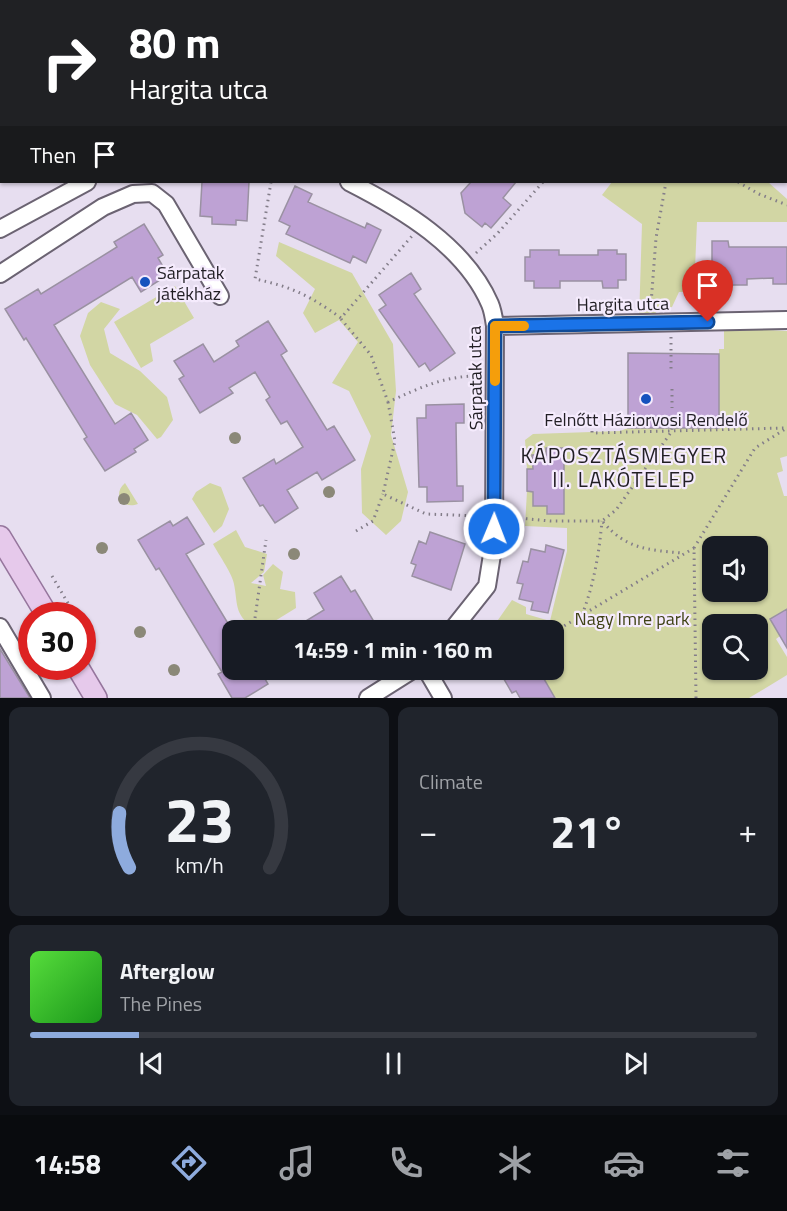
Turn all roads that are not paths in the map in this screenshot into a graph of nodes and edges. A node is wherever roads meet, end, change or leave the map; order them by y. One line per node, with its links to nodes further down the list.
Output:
1 (85, 183): 4 (street)
2 (351, 183): 8 (street, Sárpatak utca)
3 (145, 187): 5 (street); 6 (street)
4 (0, 229)
5 (0, 274)
6 (220, 296)
7 (787, 320): 8 (street, Hargita utca)
8 (495, 326): 11 (street, Sárpatak utca)
9 (0, 537): 10 (main road)
10 (39, 602)
11 (460, 620)
12 (0, 627): 16 (street)
13 (85, 680): 17 (main road)
14 (397, 680): 18 (street)
15 (432, 680): 19 (street)
16 (42, 698)
17 (96, 698)
18 (368, 698)
19 (443, 698)

